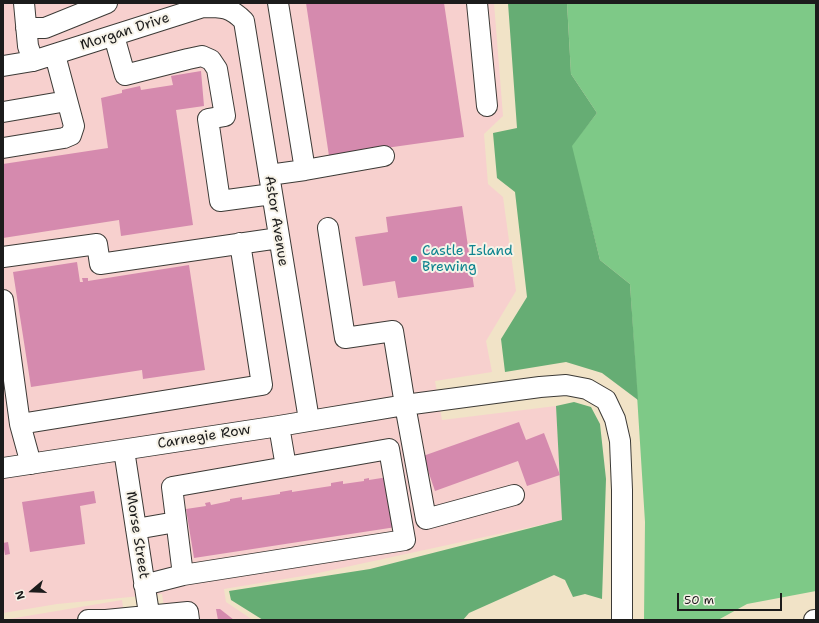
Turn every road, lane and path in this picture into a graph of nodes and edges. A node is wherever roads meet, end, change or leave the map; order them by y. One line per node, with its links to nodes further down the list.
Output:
1 (24, 3): 7 (street)
2 (107, 3): 7 (street)
3 (278, 3): 19 (street)
4 (477, 3): 15 (street)
5 (221, 5): 6 (street, Morgan Drive); 8 (street, Morgan Drive)
6 (244, 21): 12 (street, Astor Avenue)
7 (26, 28): 10 (street)
8 (114, 36): 9 (street, Morgan Drive); 14 (street)
9 (55, 54): 10 (street, Morgan Drive); 13 (street)
10 (33, 62): 11 (street, Morgan Drive)
11 (3, 66)
12 (256, 96): 14 (street); 20 (street, Astor Avenue)
13 (67, 101): 16 (street); 17 (street)
14 (223, 103): 20 (street)
15 (487, 106)
16 (3, 112)
17 (3, 148)
18 (384, 156): 19 (street)
19 (305, 170): 20 (street)
20 (271, 184): 22 (street, Astor Avenue)
21 (328, 228): 26 (street)
22 (279, 238): 23 (street); 27 (street, Astor Avenue)
23 (240, 243): 24 (street); 28 (street)
24 (3, 257)
25 (3, 300): 28 (street)
26 (405, 405): 27 (street, Carnegie Row); 34 (street); 43 (street, Carnegie Row)
27 (309, 420): 29 (street, Carnegie Row)
28 (20, 424): 31 (street)
29 (279, 426): 30 (street, Carnegie Row); 32 (street)
30 (124, 450): 31 (street, Carnegie Row); 36 (street, Morse Street)
31 (31, 464): 33 (street, Carnegie Row)
32 (286, 467): 35 (street); 37 (street)
33 (3, 468)
34 (514, 495)
35 (176, 522): 36 (street); 37 (street)
36 (136, 529): 38 (street, Morse Street)
37 (184, 575): 38 (street)
38 (144, 585): 39 (street, Morse Street)
39 (149, 617): 41 (street); 42 (street)
40 (88, 620): 41 (street)
41 (106, 620)
42 (189, 620)
43 (622, 620)

